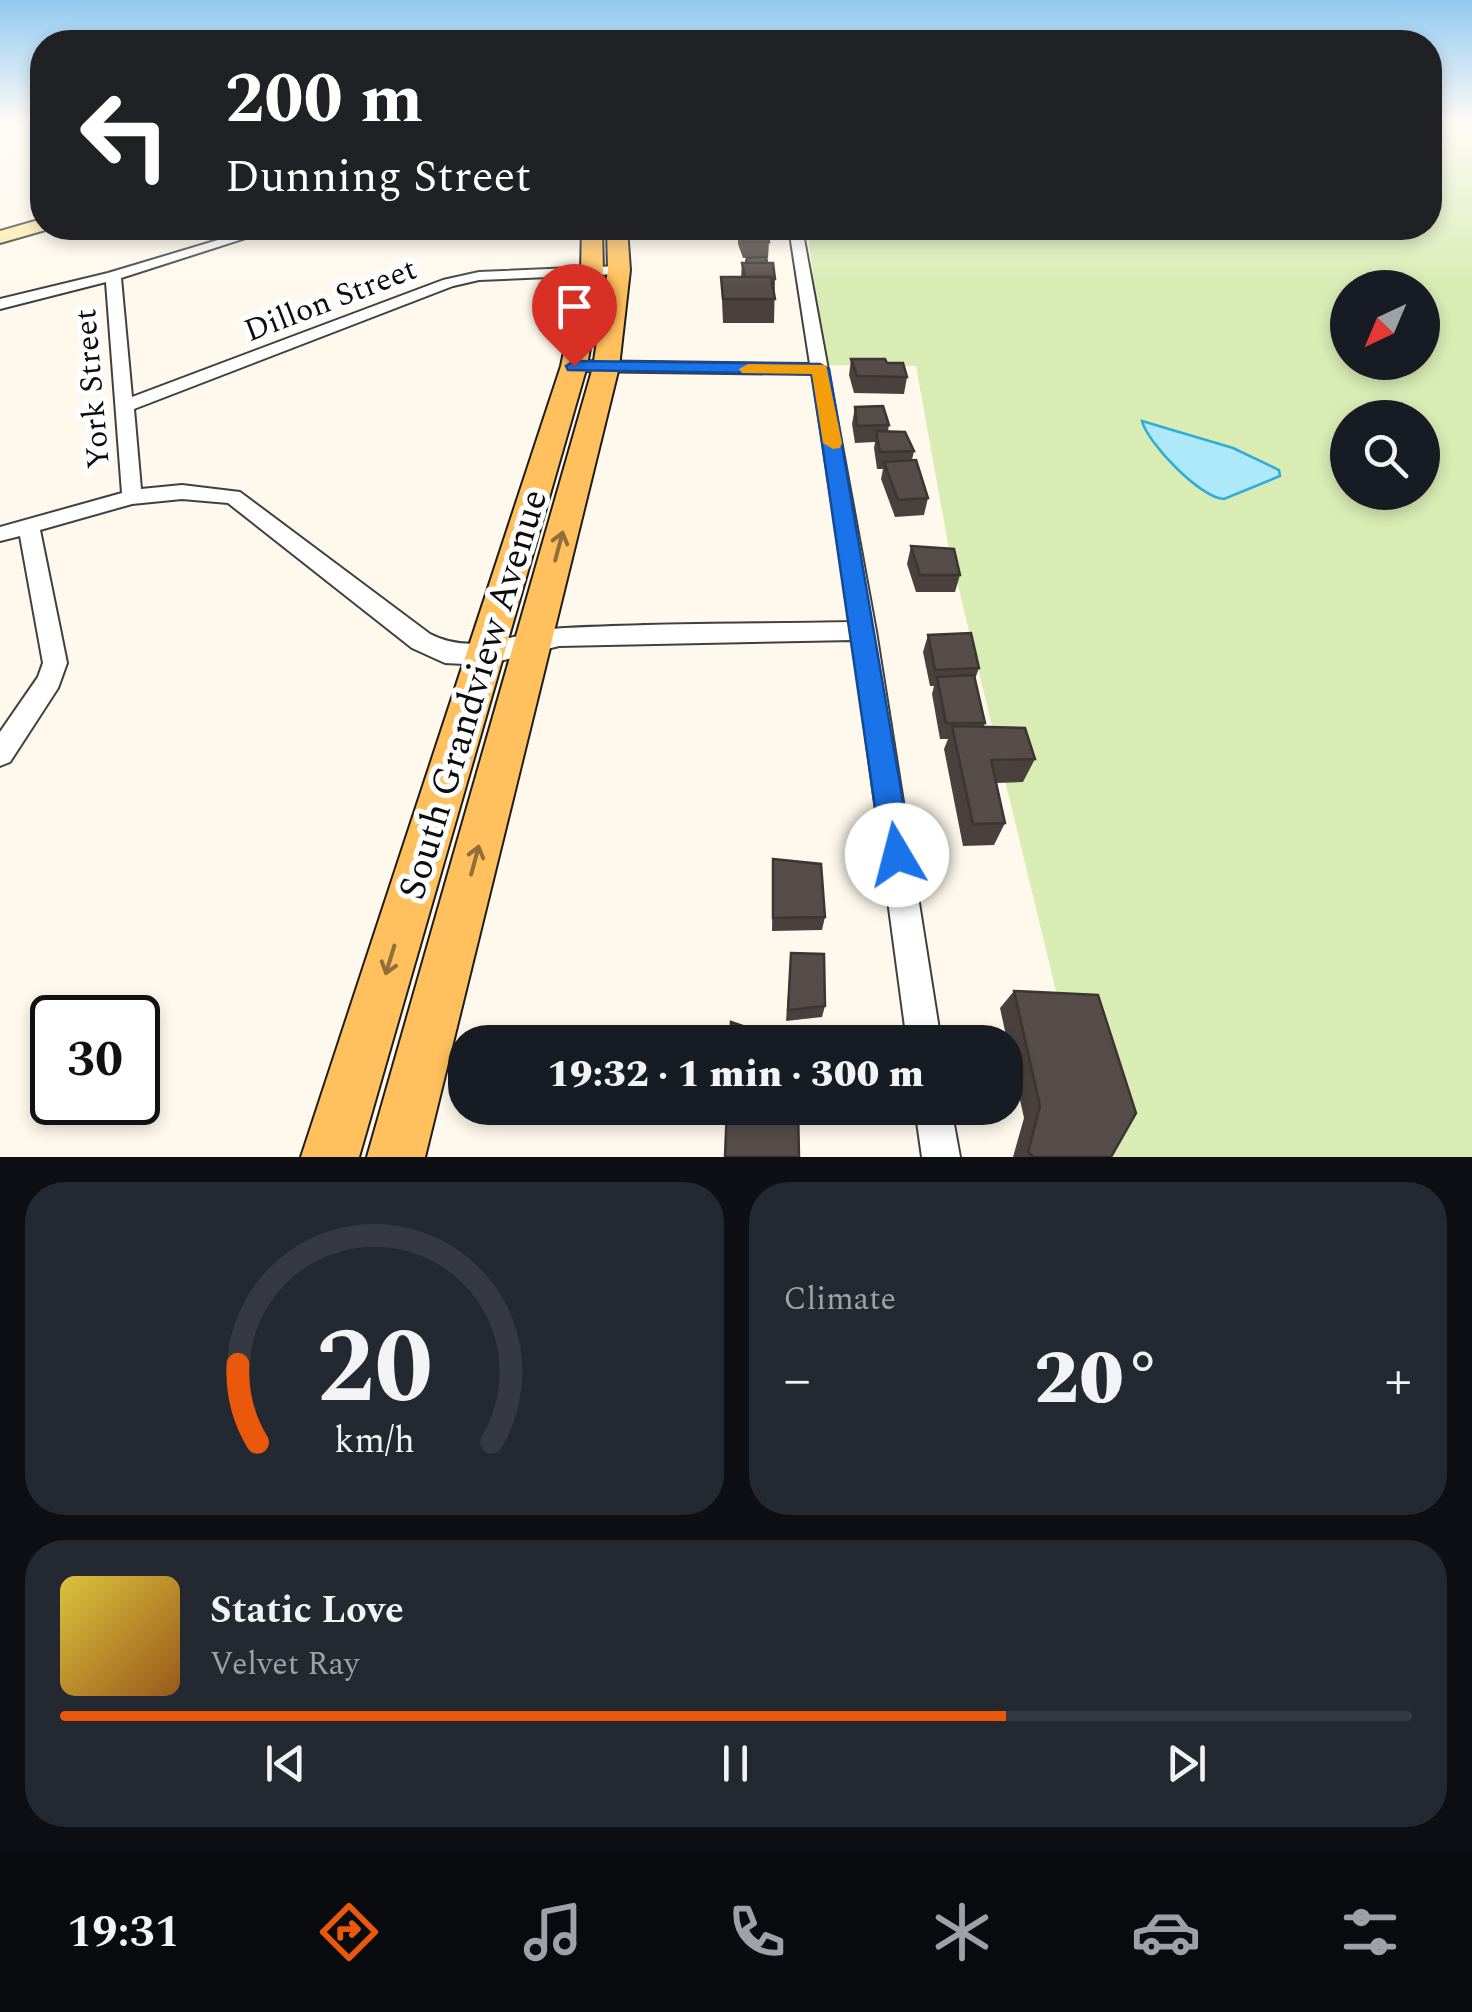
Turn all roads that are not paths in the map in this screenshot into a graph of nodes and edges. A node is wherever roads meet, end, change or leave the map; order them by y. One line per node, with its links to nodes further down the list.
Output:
1 (30, 228): 2 (main road)
2 (0, 237)
3 (231, 240): 8 (street)
4 (596, 240): 7 (main road, South Grandview Avenue)
5 (614, 240): 7 (main road, South Grandview Avenue)
6 (798, 240): 11 (street)
7 (606, 270): 10 (main road, South Grandview Avenue); 12 (street, Dillon Street)
8 (113, 276): 9 (street); 12 (street, York Street)
9 (0, 304)
10 (590, 367): 11 (street); 17 (main road, South Grandview Avenue)
11 (820, 369): 16 (street)
12 (126, 406): 13 (street, York Street)
13 (132, 497): 14 (street); 17 (street)
14 (28, 526): 15 (street); 18 (street)
15 (0, 534)
16 (864, 631): 17 (street); 19 (street)
17 (508, 649): 21 (main road, South Grandview Avenue, one-way to 21); 22 (main road, South Grandview Avenue, one-way to 17)
18 (0, 754)
19 (922, 1025)
20 (936, 1125): 23 (street)
21 (330, 1157)
22 (396, 1157)
23 (940, 1157)

